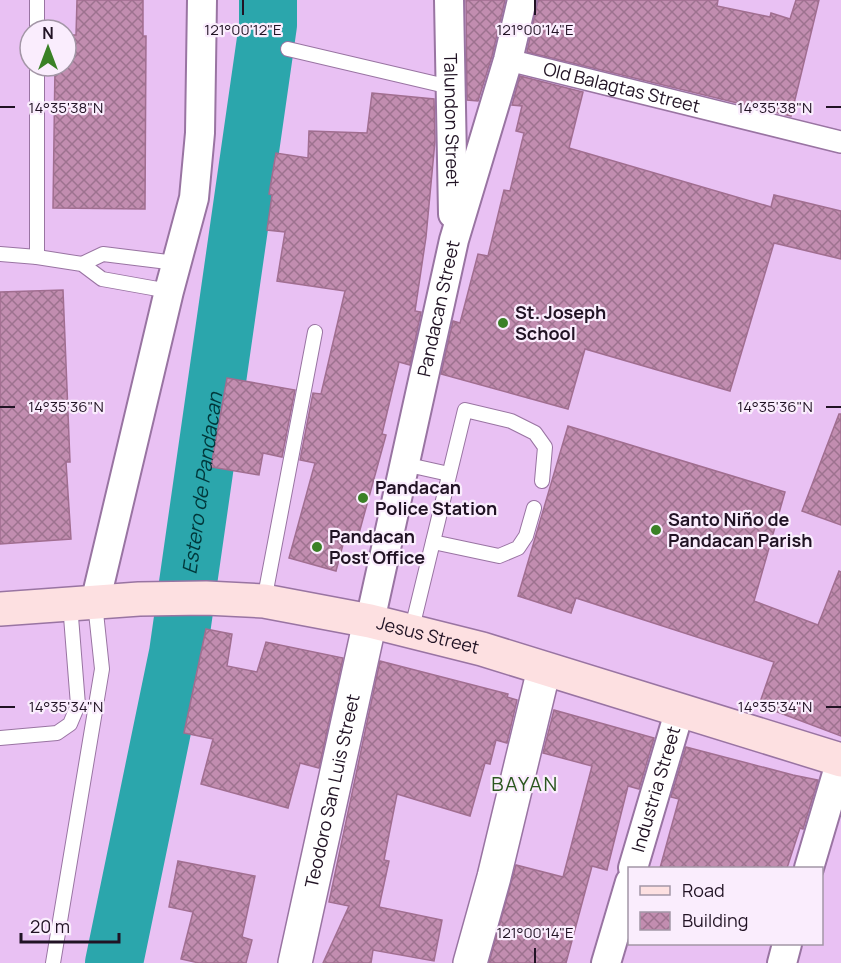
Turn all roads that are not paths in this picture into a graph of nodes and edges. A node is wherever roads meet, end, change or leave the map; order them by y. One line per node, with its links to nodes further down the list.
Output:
1 (37, 0): 5 (lane)
2 (202, 0): 14 (street)
3 (449, 0): 9 (street, Talundon Street)
4 (522, 0): 7 (street, Pandacan Street)
5 (37, 18)
6 (288, 48): 9 (lane)
7 (508, 60): 10 (street, Old Balagtas Street); 11 (street, Pandacan Street)
8 (37, 78): 13 (lane)
9 (450, 87): 11 (street, Talundon Street)
10 (841, 142)
11 (454, 240): 18 (street, Pandacan Street)
12 (0, 254): 13 (lane)
13 (37, 257): 15 (lane)
14 (176, 263): 15 (lane); 16 (street)
15 (82, 264): 16 (lane)
16 (168, 291): 24 (street)
17 (315, 332): 23 (lane)
18 (404, 464): 19 (lane); 26 (street, Pandacan Street)
19 (448, 474): 20 (lane); 22 (lane)
20 (542, 481)
21 (534, 508): 22 (lane)
22 (433, 542): 27 (lane)
23 (264, 601): 24 (main road, Jesus Street); 26 (main road, Jesus Street)
24 (82, 603): 25 (main road, Jesus Street); 30 (lane); 36 (lane)
25 (0, 609)
26 (370, 621): 27 (main road, Jesus Street); 37 (street, Teodoro San Luis Street)
27 (411, 632): 28 (main road, Jesus Street)
28 (544, 669): 29 (main road, Jesus Street); 38 (street)
29 (680, 709): 31 (main road, Jesus Street); 32 (street, Industria Street)
30 (0, 738)
31 (841, 760): 33 (street)
32 (633, 867)
33 (809, 867)
34 (628, 889): 39 (street)
35 (788, 945): 40 (street)
36 (53, 963)
37 (295, 963)
38 (470, 963)
39 (606, 963)
40 (782, 963)

